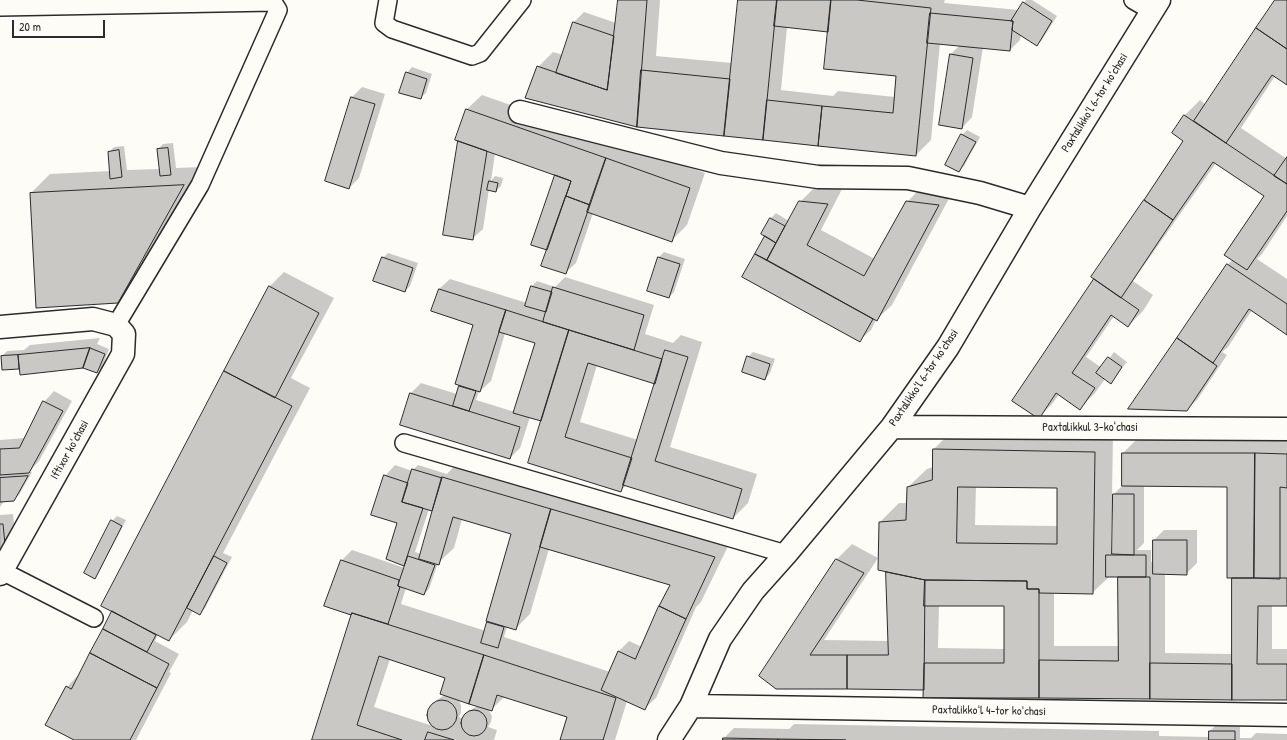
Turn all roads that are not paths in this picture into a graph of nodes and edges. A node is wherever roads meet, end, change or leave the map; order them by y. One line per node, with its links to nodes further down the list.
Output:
1 (388, 0): 2 (lane)
2 (522, 0)
3 (1133, 0): 4 (lane)
4 (1156, 5): 7 (street, Paxtalikkoʻl 6-tor koʻchasi)
5 (0, 7): 8 (lane)
6 (520, 112): 7 (street)
7 (1030, 208): 10 (street, Paxtalikkoʻl 6-tor koʻchasi)
8 (116, 325): 9 (street); 14 (street, Iftixor koʻchasi)
9 (0, 327)
10 (892, 426): 11 (street, Paxtalikkul 3-koʻchasi); 13 (street, Paxtalikkoʻl 6-tor koʻchasi)
11 (1287, 429)
12 (404, 443): 13 (lane)
13 (786, 554): 16 (street, Paxtalikkoʻl 6-tor koʻchasi)
14 (1, 572): 15 (lane)
15 (94, 618)
16 (691, 706): 17 (street, Paxtalikkoʻl 4-tor koʻchasi); 18 (street, Paxtalikkoʻl 6-tor koʻchasi)
17 (1287, 715)
18 (669, 740)

